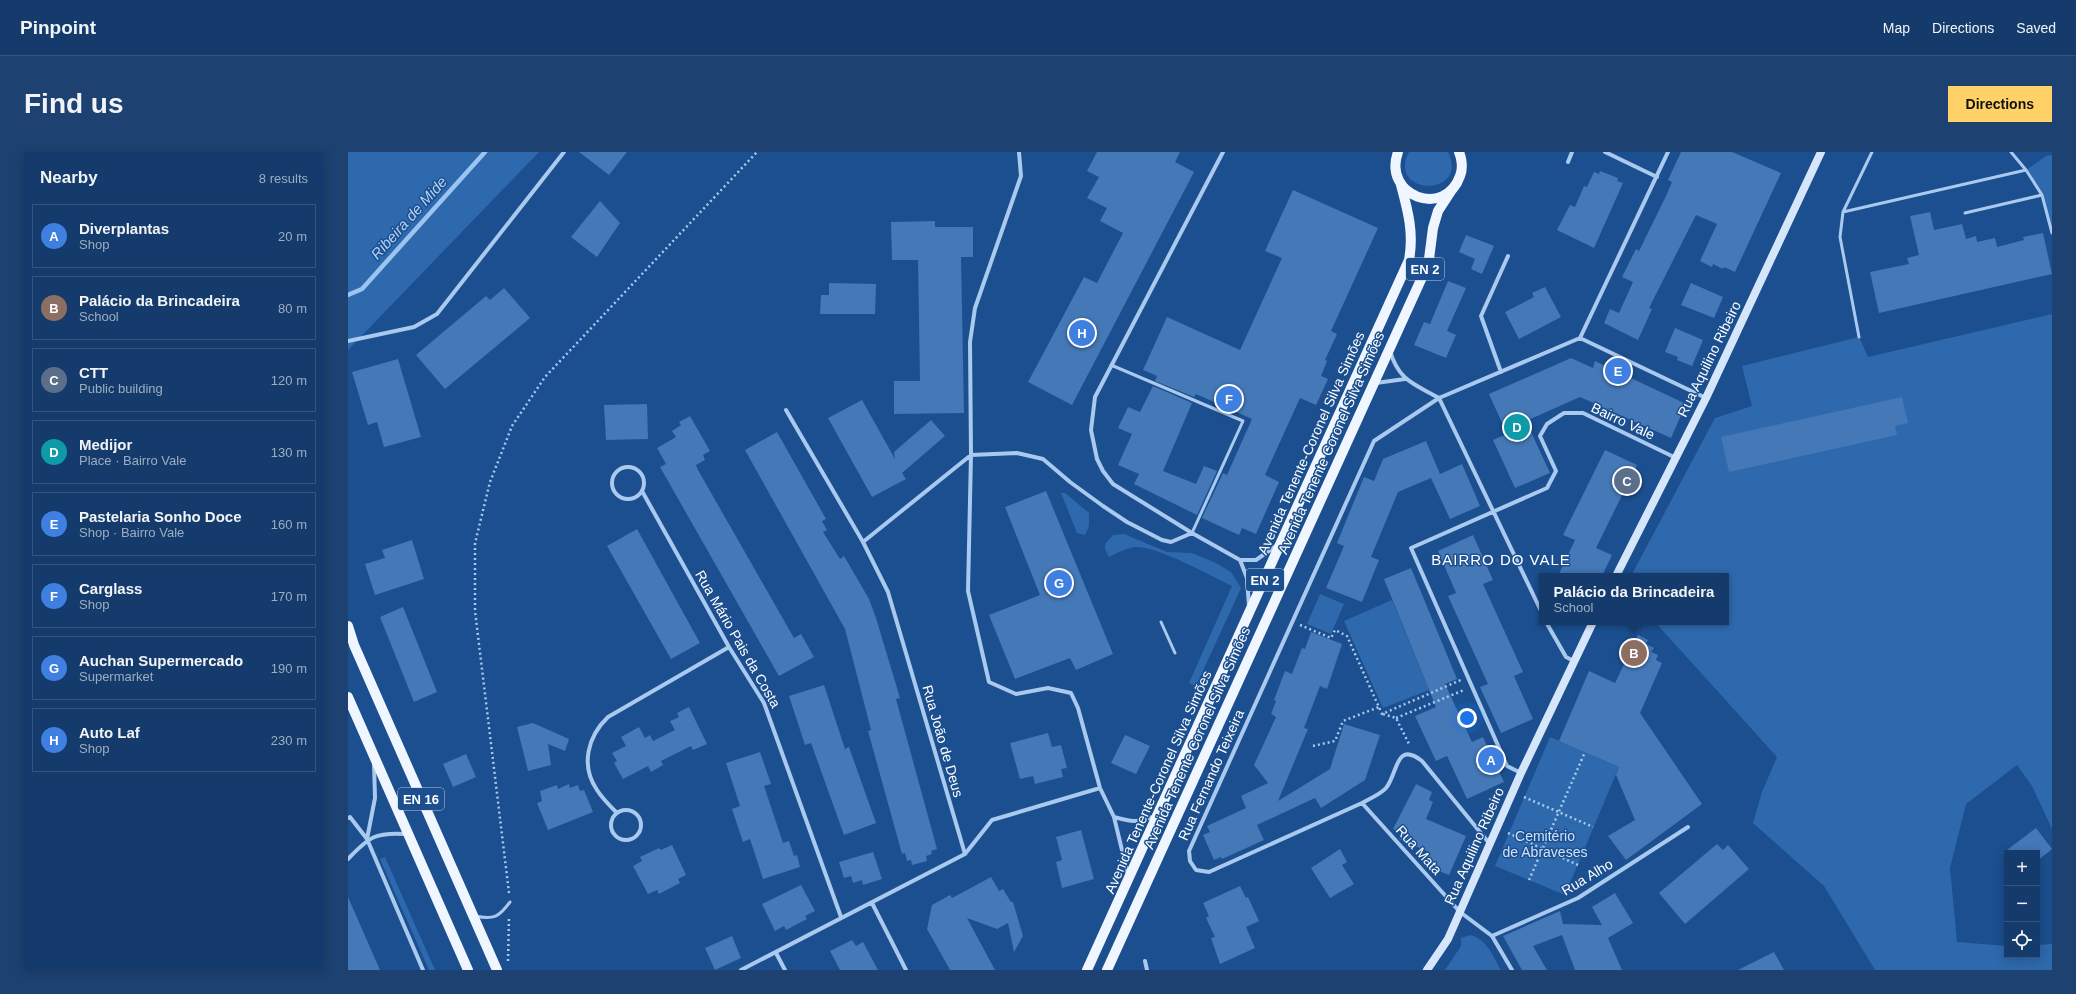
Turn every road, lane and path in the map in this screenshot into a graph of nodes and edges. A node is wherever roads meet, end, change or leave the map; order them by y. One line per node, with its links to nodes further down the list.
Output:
1 (564, 152): 27 (street)
2 (757, 152): 86 (path)
3 (1020, 152): 36 (street)
4 (1223, 152): 29 (street)
5 (1397, 152): 18 (main road, EN 2)
6 (1459, 152): 15 (main road)
7 (1466, 152): 15 (main road, EN 2)
8 (1572, 152): 14 (street)
9 (1605, 152): 17 (street)
10 (1668, 152): 17 (street)
11 (1821, 152): 34 (street, Rua Aquilino Ribeiro)
12 (1872, 152): 21 (lane)
13 (2011, 152): 16 (lane)
14 (1568, 162)
15 (1462, 164): 19 (main road, EN 2)
16 (2026, 170): 20 (lane); 21 (lane)
17 (1656, 176): 26 (street)
18 (1400, 185): 19 (main road); 42 (main road, Avenida Tenente-Coronel Silva Simões / EN 2)
19 (1453, 188): 28 (main road, Avenida Tenente Coronel Silva Simões / EN 2)
20 (2042, 195): 22 (lane); 23 (lane)
21 (1843, 212): 25 (lane)
22 (1965, 213)
23 (2052, 233)
24 (1508, 256): 30 (street)
25 (1859, 337)
26 (1580, 338): 30 (street, Rua Fernando Teixeira); 34 (street)
27 (348, 341)
28 (1390, 348): 31 (street); 32 (main road, Avenida Tenente Coronel Silva Simões / EN 2)
29 (1111, 365): 40 (street); 40 (lane)
30 (1501, 372): 33 (street, Rua Fernando Teixeira)
31 (1405, 379): 32 (street); 33 (street)
32 (1373, 384): 102 (main road, Avenida Tenente Coronel Silva Simões / EN 2)
33 (1439, 398): 39 (street); 47 (street, Rua Fernando Teixeira)
34 (1706, 398): 37 (street, Rua Aquilino Ribeiro)
35 (786, 410): 41 (street, Rua João de Deus)
36 (971, 455): 40 (street); 41 (street); 66 (street)
37 (1676, 458): 39 (street, Bairro Vale); 44 (street, Rua Aquilino Ribeiro)
38 (642, 491): 38 (street); 52 (street, Rua Mário Pais da Costa)
39 (1495, 512): 45 (street); 55 (street)
40 (1192, 533): 43 (street)
41 (863, 542): 81 (street, Rua João de Deus)
42 (1281, 543): 43 (street); 46 (main road, Avenida Tenente-Coronel Silva Simões / EN 2)
43 (1240, 560): 46 (street)
44 (1618, 573)
45 (1539, 607)
46 (1250, 614): 71 (main road, Avenida Tenente-Coronel Silva Simões / EN 2)
47 (1292, 621): 58 (path); 68 (street, Rua Fernando Teixeira)
48 (1161, 622): 53 (lane)
49 (1548, 625): 54 (street)
50 (1592, 625): 54 (street, Rua Aquilino Ribeiro)
51 (348, 626): 89 (main road, EN 16)
52 (729, 647): 70 (street); 90 (street, Rua Mário Pais da Costa)
53 (1175, 653)
54 (1574, 660): 65 (street, Rua Aquilino Ribeiro)
55 (1468, 678): 56 (street); 59 (path)
56 (1472, 687): 60 (path); 65 (street)
57 (348, 696): 64 (main road, EN 16)
58 (1379, 707): 59 (path); 61 (path)
59 (1382, 714): 60 (path)
60 (1396, 718): 63 (path)
61 (1313, 746)
62 (1585, 752): 69 (path)
63 (1414, 754): 68 (street, Rua Fernando Teixeira); 79 (street)
64 (374, 755): 77 (main road, EN 16); 78 (street)
65 (1521, 773): 79 (street, Rua Aquilino Ribeiro)
66 (1100, 788): 72 (street); 81 (street)
67 (1524, 797): 69 (path)
68 (1362, 803): 88 (street, Rua Mata)
69 (1559, 812): 75 (path); 80 (path)
70 (617, 813): 70 (street)
71 (1159, 814): 72 (street); 84 (main road, Avenida Tenente-Coronel Silva Simões / EN 2)
72 (1114, 817): 84 (street)
73 (348, 818): 78 (street)
74 (1688, 827): 91 (street, Rua Alho)
75 (1593, 828)
76 (1508, 833): 80 (path)
77 (409, 834): 78 (street); 96 (main road, EN 16)
78 (367, 839): 82 (street); 95 (street)
79 (1489, 843): 88 (street, Rua Aquilino Ribeiro)
80 (1543, 849): 83 (path); 85 (path)
81 (965, 854): 87 (street)
82 (348, 859)
83 (1578, 865)
84 (1129, 880): 101 (main road, Avenida Tenente-Coronel Silva Simões / EN 2)
85 (1529, 880)
86 (510, 902): 89 (lane); 94 (path)
87 (872, 903): 90 (street); 100 (street)
88 (1460, 912): 91 (street, Rua Mata); 104 (street, Rua Aquilino Ribeiro)
89 (473, 915): 97 (main road, EN 16)
90 (841, 917): 92 (street)
91 (1492, 936): 105 (street)
92 (776, 953): 98 (street); 99 (street)
93 (1145, 961): 103 (street)
94 (508, 962)
95 (422, 970)
96 (468, 970)
97 (497, 970)
98 (741, 970)
99 (785, 970)
100 (906, 970)
101 (1087, 970)
102 (1107, 970)
103 (1147, 970)
104 (1427, 970)
105 (1512, 970)

